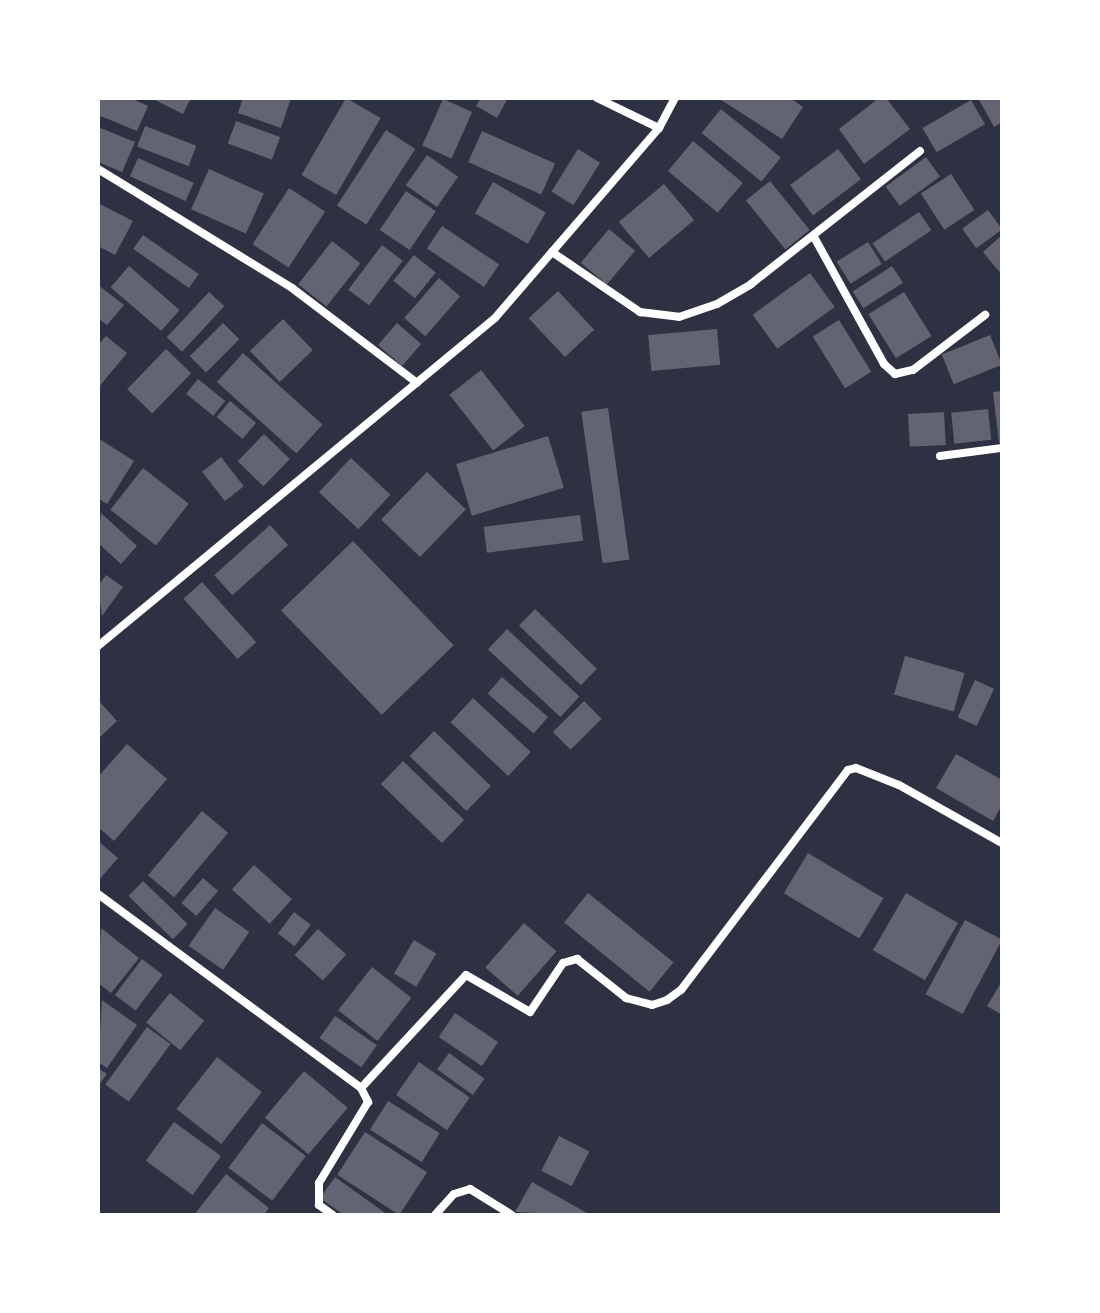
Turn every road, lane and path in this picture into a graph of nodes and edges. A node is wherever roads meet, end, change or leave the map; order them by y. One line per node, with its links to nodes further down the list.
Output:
1 (597, 98): 3 (street)
2 (675, 98): 3 (street)
3 (659, 128): 7 (street)
4 (920, 151): 6 (street)
5 (98, 169): 9 (street)
6 (814, 237): 7 (street); 8 (street)
7 (552, 252): 9 (street)
8 (985, 315)
9 (417, 383): 12 (street)
10 (1002, 448): 11 (street)
11 (940, 456)
12 (98, 646)
13 (1002, 843): 15 (street)
14 (98, 894): 15 (street)
15 (361, 1088): 16 (street)
16 (333, 1215)
17 (435, 1215): 18 (street)
18 (512, 1215)

